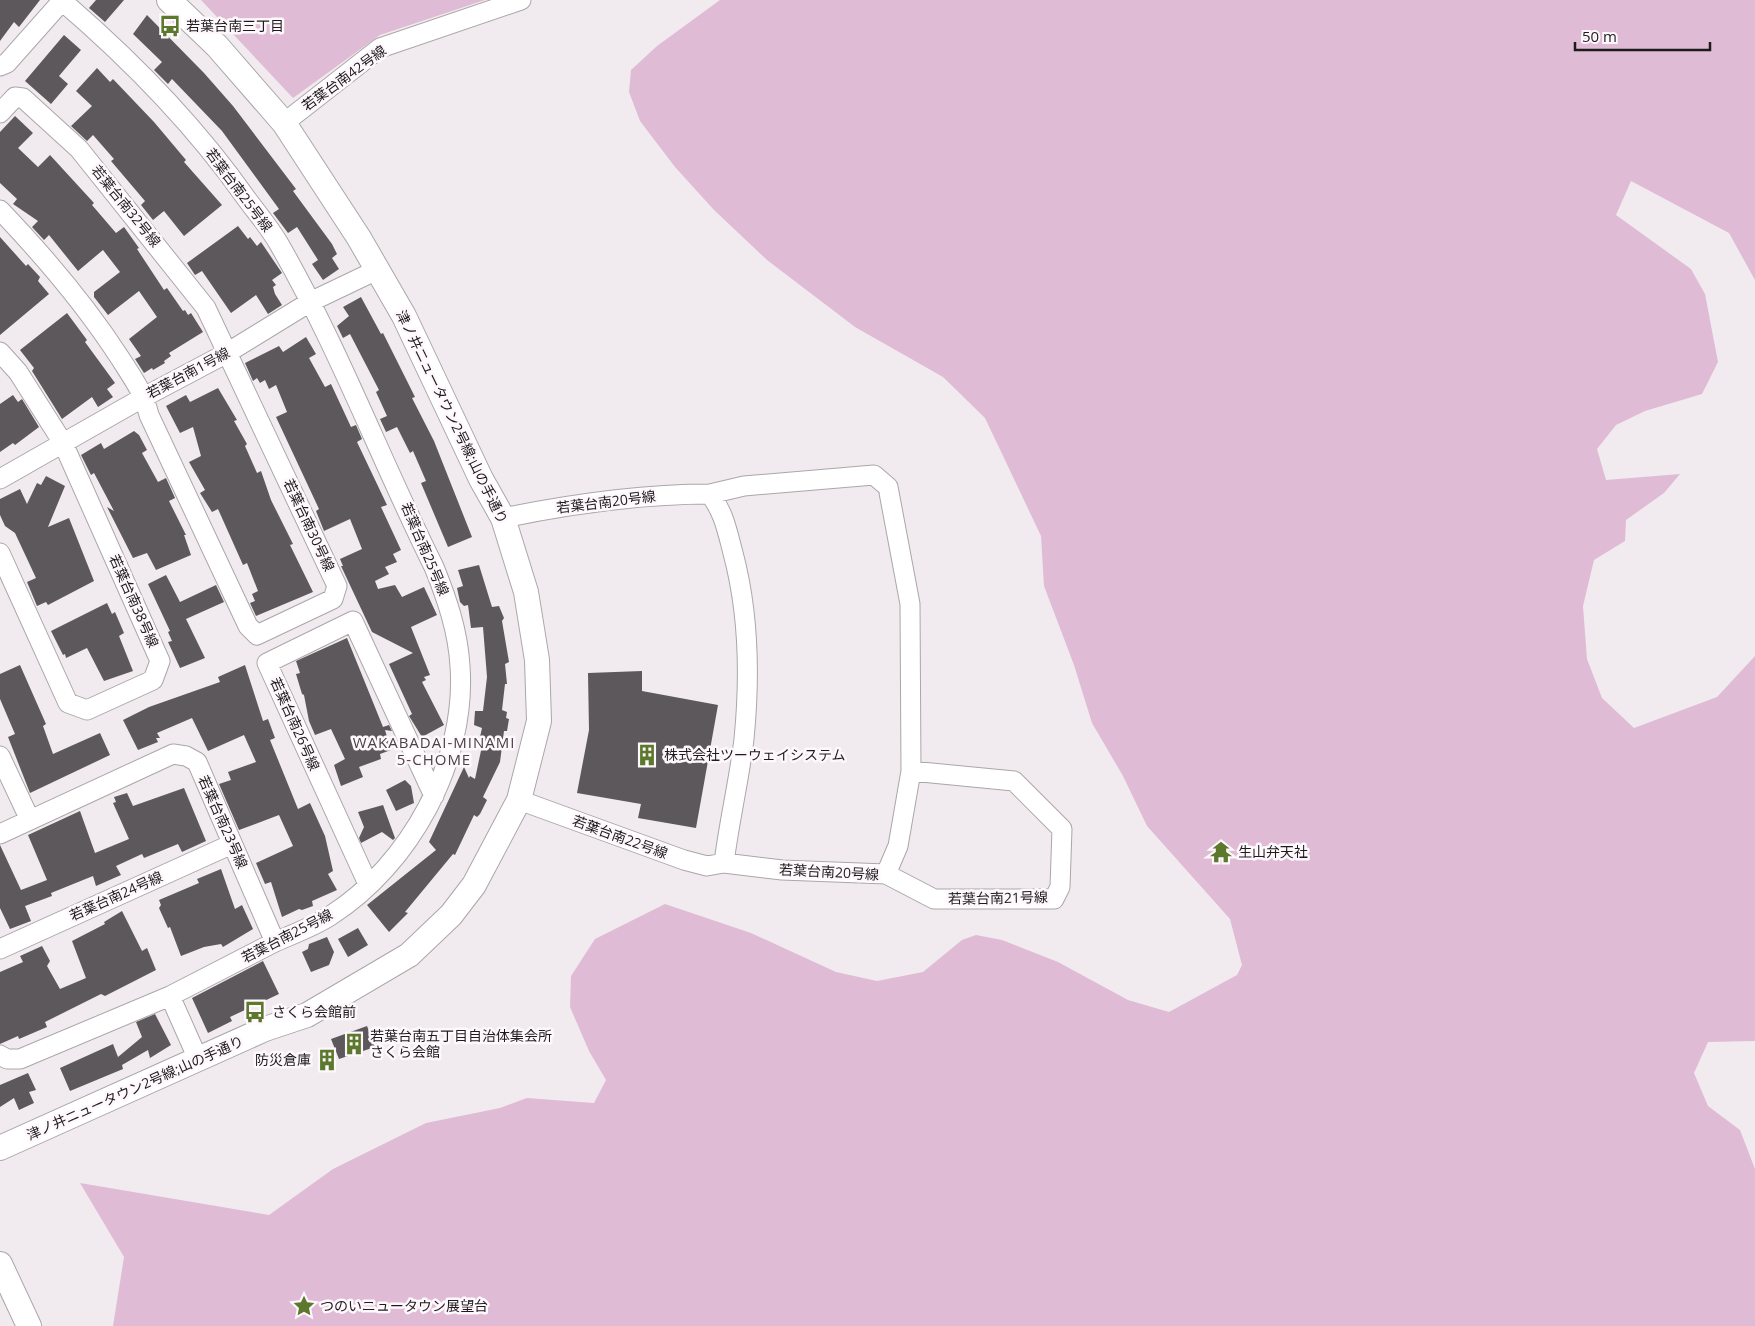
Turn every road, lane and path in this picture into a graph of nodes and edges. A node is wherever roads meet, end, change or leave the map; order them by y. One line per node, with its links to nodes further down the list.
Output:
1 (61, 0): 4 (street, 若葉台南25号線); 9 (street, 若葉台南25号線)
2 (169, 0): 6 (street, 津ノ井ニュータウン2号線;山の手通り)
3 (521, 0): 6 (street, 若葉台南42号線)
4 (0, 66)
5 (0, 113): 11 (street, 若葉台南32号線)
6 (284, 123): 8 (street, 津ノ井ニュータウン2号線;山の手通り)
7 (0, 210): 12 (street)
8 (377, 270): 9 (street, 若葉台南1号線); 16 (street, 津ノ井ニュータウン2号線;山の手通り)
9 (310, 302): 11 (street, 若葉台南1号線); 20 (street, 若葉台南25号線)
10 (0, 352): 13 (street, 若葉台南38号線)
11 (227, 353): 12 (street, 若葉台南1号線); 12 (street, 若葉台南30号線)
12 (144, 397): 13 (street, 若葉台南1号線)
13 (63, 444): 14 (street, 若葉台南1号線); 17 (street, 若葉台南38号線)
14 (0, 480)
15 (710, 494): 16 (street, 若葉台南20号線); 19 (street, 若葉台南20号線); 25 (street)
16 (503, 518): 21 (street, 津ノ井ニュータウン2号線;山の手通り)
17 (0, 553)
18 (1, 761): 22 (street)
19 (911, 771): 26 (street, 若葉台南20号線); 26 (street, 若葉台南21号線)
20 (434, 796): 27 (street, 若葉台南25号線); 27 (street, 若葉台南26号線)
21 (519, 800): 25 (street, 若葉台南22号線); 32 (street, 津ノ井ニュータウン2号線;山の手通り)
22 (30, 820): 23 (street, 若葉台南23号線); 24 (street, 若葉台南23号線)
23 (0, 834)
24 (232, 844): 28 (street, 若葉台南23号線); 29 (street, 若葉台南24号線)
25 (724, 863): 26 (street, 若葉台南20号線)
26 (886, 874)
27 (368, 884): 28 (street, 若葉台南25号線)
28 (275, 942): 30 (street, 若葉台南25号線)
29 (0, 949)
30 (170, 996): 31 (street); 32 (street)
31 (0, 1055)
32 (198, 1059): 33 (street, 津ノ井ニュータウン2号線;山の手通り)
33 (0, 1148)
34 (0, 1264): 35 (street)
35 (29, 1326)

